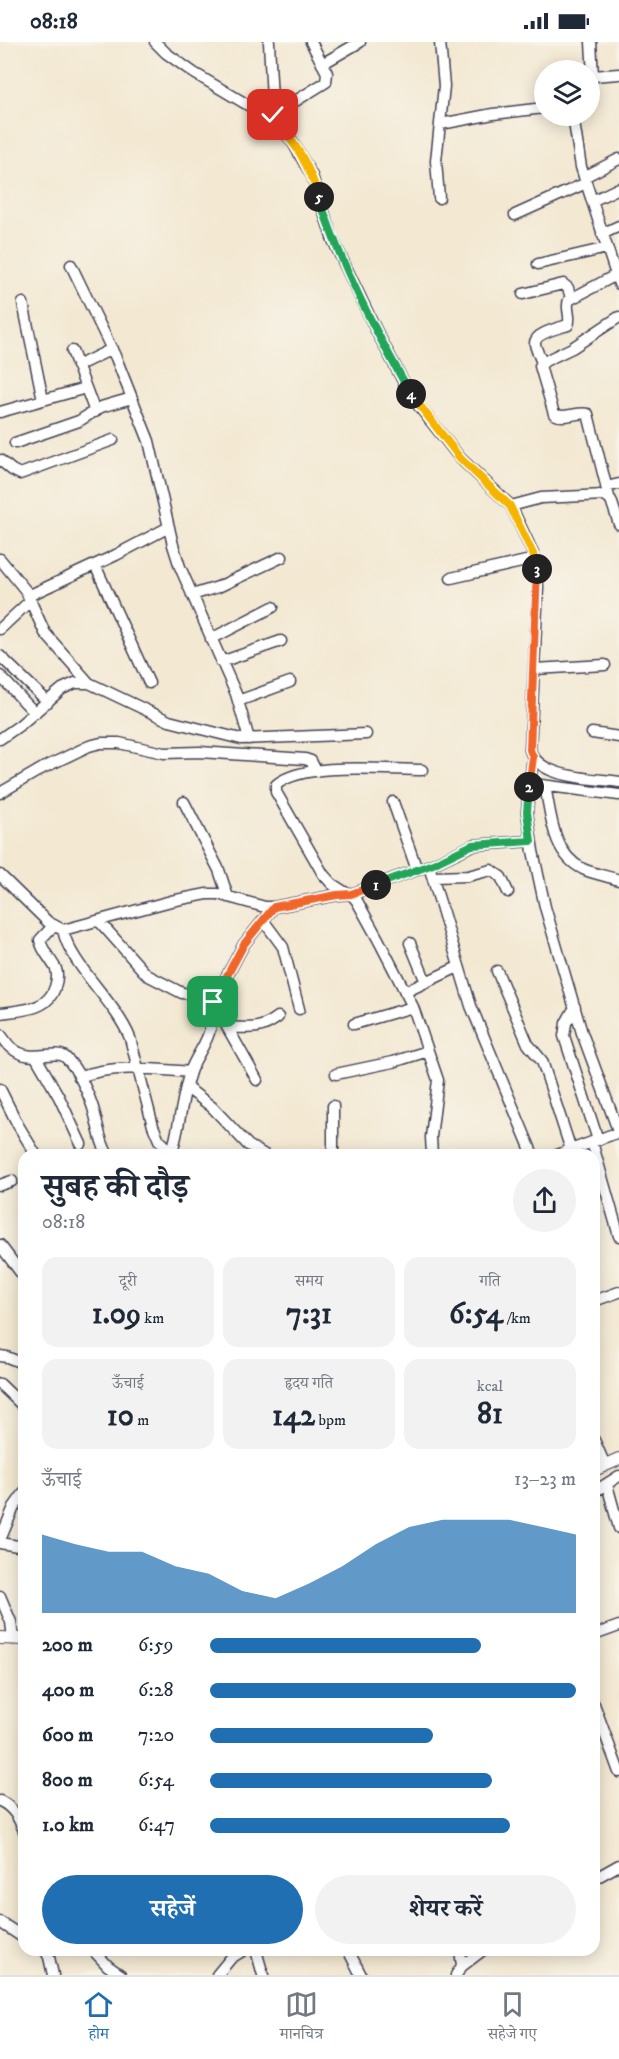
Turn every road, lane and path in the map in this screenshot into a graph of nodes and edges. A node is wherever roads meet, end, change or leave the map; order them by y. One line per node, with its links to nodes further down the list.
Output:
1 (155, 42): 12 (street)
2 (269, 42): 12 (street)
3 (310, 42): 8 (street)
4 (360, 42): 8 (street)
5 (440, 42): 13 (street)
6 (591, 42): 7 (street)
7 (591, 60)
8 (322, 64): 12 (street)
9 (619, 76): 10 (street)
10 (600, 79)
11 (534, 109): 13 (street)
12 (273, 117): 45 (street)
13 (441, 124): 18 (street)
14 (574, 126): 16 (street)
15 (619, 159): 16 (street)
16 (585, 180): 19 (street); 20 (street)
17 (619, 188): 19 (street)
18 (439, 198)
19 (592, 201): 22 (street)
20 (515, 214)
21 (619, 226): 22 (street)
22 (602, 234): 23 (street)
23 (612, 253): 24 (street); 26 (street)
24 (538, 264)
25 (71, 265): 31 (street)
26 (617, 279): 28 (street)
27 (523, 294): 28 (street)
28 (571, 298): 33 (street)
29 (23, 303): 37 (street)
30 (619, 317): 33 (street)
31 (112, 349): 34 (street); 36 (street)
32 (72, 351): 34 (street)
33 (542, 363): 44 (street)
34 (77, 366): 35 (street)
35 (86, 388): 37 (street); 39 (street)
36 (132, 398): 39 (street); 47 (street)
37 (43, 400): 38 (street)
38 (0, 412)
39 (95, 412): 41 (street)
40 (112, 440): 42 (street)
41 (15, 443)
42 (0, 460)
43 (619, 484): 44 (street)
44 (608, 492): 45 (street); 46 (street)
45 (510, 506): 49 (street)
46 (619, 524)
47 (169, 527): 51 (street); 53 (street)
48 (282, 557): 53 (street)
49 (535, 559): 52 (street); 62 (street)
50 (0, 560): 54 (street)
51 (95, 565): 54 (street); 66 (street)
52 (451, 578)
53 (192, 595): 57 (street)
54 (29, 599): 56 (street); 65 (street)
55 (273, 608): 57 (street)
56 (0, 628)
57 (211, 639): 60 (street)
58 (281, 641): 60 (street)
59 (0, 656): 68 (street)
60 (221, 662): 67 (street)
61 (605, 665): 62 (street)
62 (535, 669): 75 (street)
63 (0, 676): 69 (street)
64 (290, 682): 67 (street)
65 (89, 683): 68 (street); 74 (street)
66 (149, 683)
67 (238, 701): 74 (street)
68 (48, 702): 69 (street)
69 (36, 712): 73 (street)
70 (592, 733): 72 (street)
71 (366, 734): 74 (street)
72 (619, 737)
73 (0, 739)
74 (249, 740)
75 (533, 757): 78 (street); 80 (street)
76 (422, 770): 77 (street)
77 (316, 771): 81 (street); 92 (street)
78 (619, 782)
79 (545, 786): 80 (street); 82 (street); 90 (street)
80 (529, 789): 85 (street)
81 (0, 793)
82 (619, 795)
83 (184, 802): 93 (street)
84 (393, 802): 87 (street)
85 (531, 841): 86 (street); 105 (street)
86 (429, 866): 87 (street); 89 (street)
87 (417, 870): 92 (street)
88 (0, 875): 97 (street)
89 (433, 878): 91 (street); 99 (street)
90 (619, 880)
91 (508, 892)
92 (349, 894): 94 (street); 102 (street)
93 (228, 897): 94 (street); 96 (street)
94 (274, 907): 95 (street)
95 (263, 920): 103 (street); 106 (street)
96 (99, 921): 97 (street); 103 (street)
97 (58, 928): 107 (street); 114 (street)
98 (410, 943): 101 (street)
99 (458, 967): 101 (street); 132 (street)
100 (497, 971): 133 (street)
101 (426, 982): 102 (street)
102 (405, 992): 104 (street)
103 (213, 1002): 110 (street); 115 (street)
104 (413, 1007): 109 (street); 112 (street)
105 (575, 1007): 122 (street); 123 (street)
106 (299, 1009)
107 (0, 1013)
108 (278, 1017): 110 (street)
109 (354, 1024)
110 (227, 1027): 118 (street)
111 (0, 1034): 113 (street)
112 (428, 1051): 116 (street); 131 (street)
113 (36, 1057): 117 (street); 124 (street)
114 (138, 1067): 115 (street); 117 (street); 127 (street)
115 (190, 1072): 119 (street)
116 (336, 1074)
117 (79, 1077): 126 (street)
118 (257, 1080)
119 (186, 1087): 128 (street); 129 (street)
120 (0, 1089): 125 (street)
121 (333, 1106): 130 (street)
122 (619, 1132): 123 (street)
123 (595, 1141): 134 (street); 135 (street)
124 (81, 1144)
125 (32, 1149)
126 (105, 1149)
127 (167, 1149)
128 (172, 1149)
129 (255, 1149)
130 (333, 1149)
131 (432, 1149)
132 (531, 1149)
133 (571, 1149)
134 (574, 1149)
135 (597, 1149)
136 (600, 1161): 139 (street)
137 (12, 1181): 138 (street)
138 (0, 1185)
139 (619, 1236)
140 (0, 1245): 141 (street)
141 (18, 1269)
142 (619, 1292): 143 (street)
143 (600, 1299)
144 (0, 1356): 145 (street)
145 (18, 1362)
146 (0, 1384): 147 (street)
147 (18, 1401)
148 (619, 1459): 149 (main road)
149 (600, 1468)
150 (619, 1476): 151 (street)
151 (607, 1485): 152 (street); 154 (street)
152 (600, 1489)
153 (18, 1501): 155 (street)
154 (619, 1528)
155 (0, 1542): 156 (street)
156 (18, 1546)
157 (0, 1596): 160 (street)
158 (619, 1626): 159 (street)
159 (600, 1633)
160 (12, 1639)
161 (600, 1726): 162 (street)
162 (619, 1772)
163 (0, 1802): 164 (street)
164 (18, 1819)
165 (619, 1865): 166 (street)
166 (600, 1876)
167 (0, 1922): 168 (street)
168 (18, 1934)
169 (48, 1956): 177 (street)
170 (99, 1956): 178 (street)
171 (234, 1956): 179 (street)
172 (258, 1956): 180 (street)
173 (351, 1956): 181 (street)
174 (459, 1956): 176 (street)
175 (476, 1956): 176 (street)
176 (458, 1972)
177 (52, 1975)
178 (121, 1975)
179 (217, 1975)
180 (263, 1975)
181 (361, 1975)

